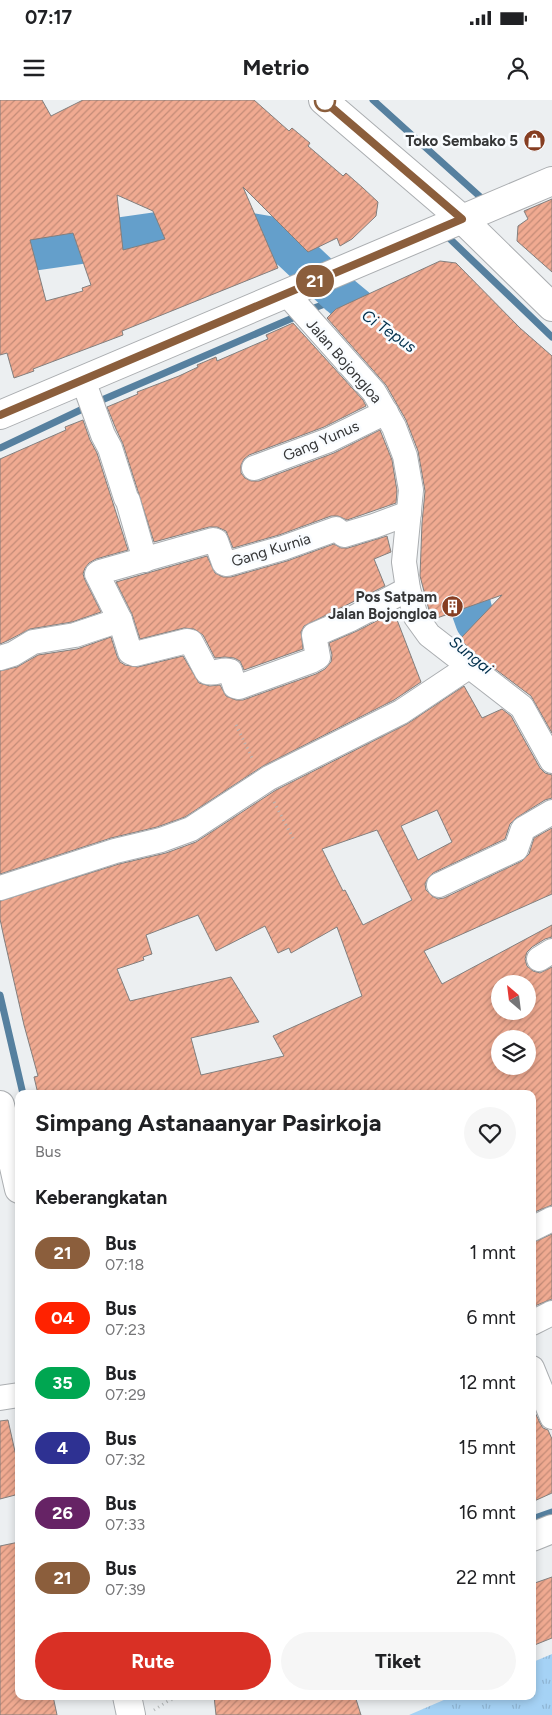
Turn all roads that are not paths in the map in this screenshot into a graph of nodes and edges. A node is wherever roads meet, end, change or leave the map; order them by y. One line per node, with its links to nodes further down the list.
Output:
1 (323, 100): 3 (main road)
2 (552, 181): 3 (main road)
3 (462, 219): 4 (main road); 5 (main road)
4 (286, 293): 6 (main road); 7 (street, Jalan Bojongloa)
5 (552, 307)
6 (83, 380): 8 (main road); 11 (street)
7 (382, 414): 9 (street, Gang Yunus); 10 (street, Jalan Bojongloa)
8 (0, 415)
9 (254, 468)
10 (410, 513): 11 (street, Gang Kurnia); 12 (street, Jalan Bojongloa)
11 (145, 560): 13 (street)
12 (402, 592): 13 (street); 15 (street, Jalan Bojongloa)
13 (120, 620): 14 (street)
14 (0, 658)
15 (470, 666): 16 (street, Jalan Bojongloa); 19 (street)
16 (552, 761)
17 (552, 812): 18 (street)
18 (439, 885)
19 (0, 888)
20 (0, 1105): 21 (main road)
21 (15, 1171)
22 (552, 1219): 23 (street)
23 (536, 1227)
24 (552, 1313): 25 (street)
25 (536, 1321)
26 (536, 1378): 29 (street)
27 (15, 1396): 28 (street)
28 (0, 1398)
29 (552, 1417)
30 (552, 1529): 31 (main road)
31 (536, 1535)

